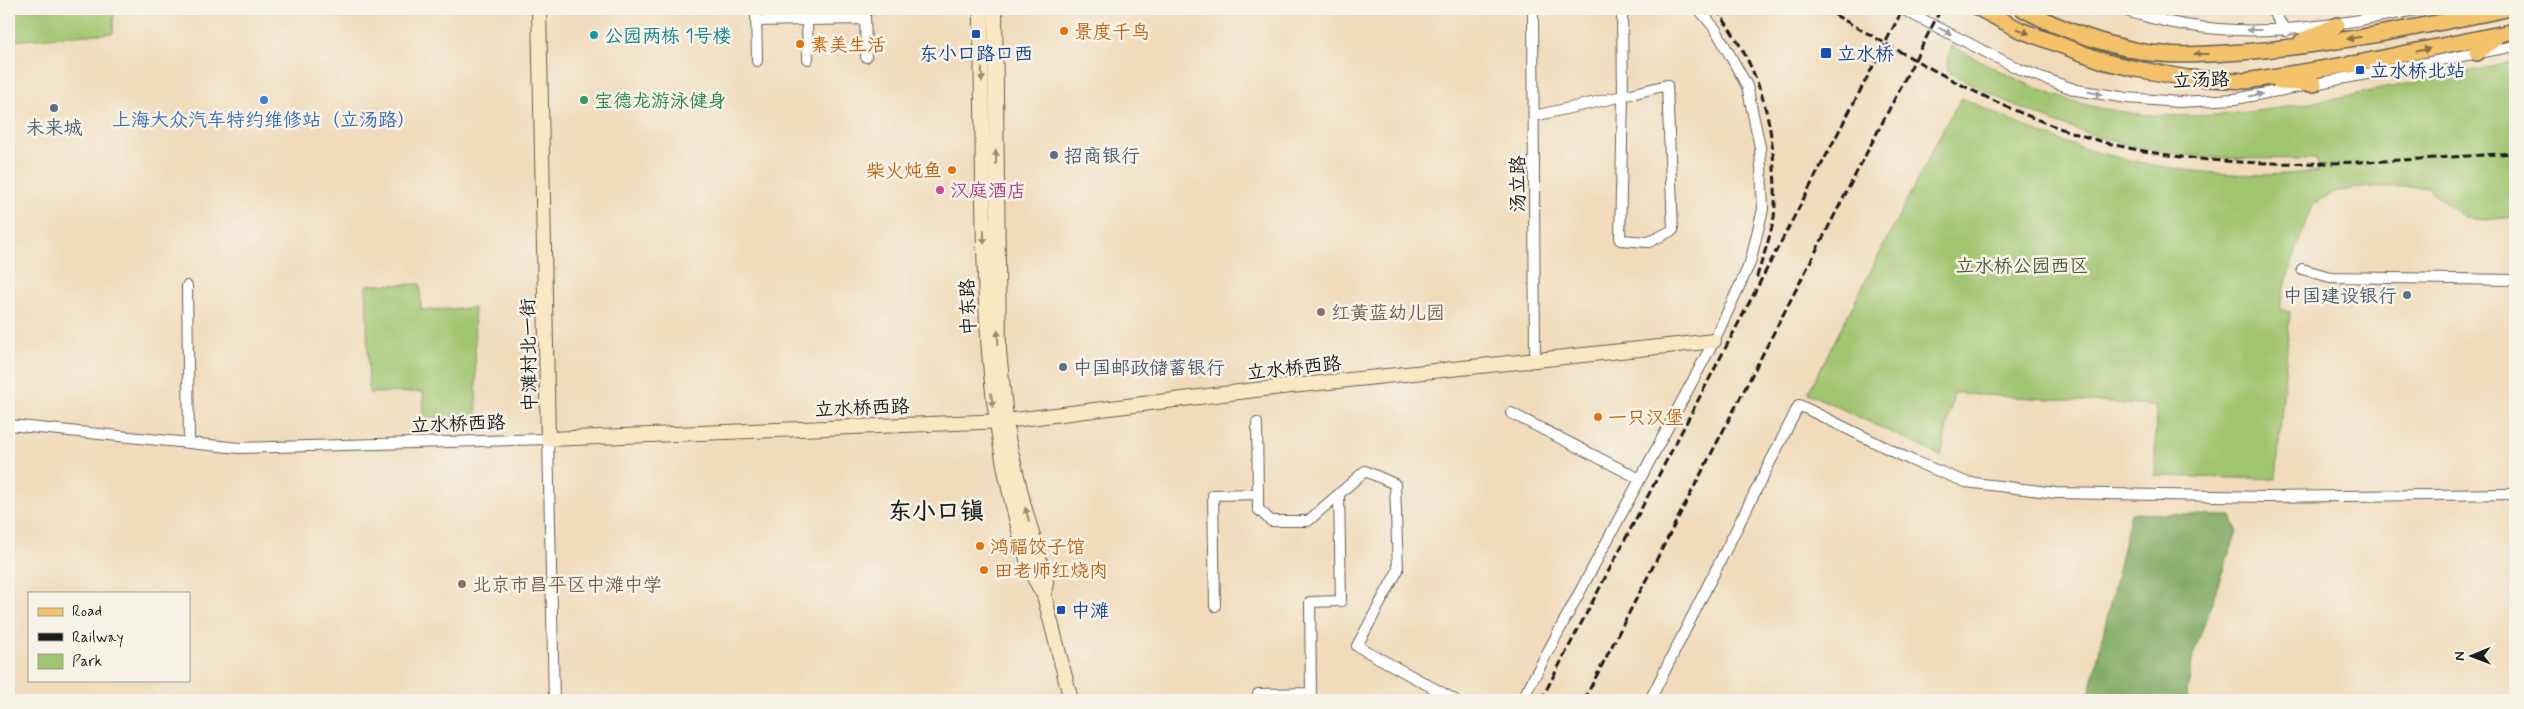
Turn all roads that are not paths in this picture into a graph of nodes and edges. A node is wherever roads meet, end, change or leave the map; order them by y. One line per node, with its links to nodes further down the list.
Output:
1 (539, 9): 41 (street, 中滩村北一街)
2 (756, 9): 17 (street)
3 (981, 9): 38 (street, 中东路, one-way to 38)
4 (995, 9): 38 (street, 中东路, one-way to 4)
5 (1533, 9): 31 (street, 汤立路)
6 (1622, 9): 30 (street)
7 (1699, 9): 35 (street)
8 (1902, 9): 29 (street, 立汤路, one-way to 29)
9 (1980, 9): 28 (main road, 立汤路, one-way to 28)
10 (2023, 9): 23 (main road, 立汤路, one-way to 10)
11 (2121, 9): 19 (street, one-way to 11)
12 (2272, 9): 19 (street)
13 (2421, 9): 18 (street)
14 (2507, 9): 23 (main road, 立汤路, one-way to 23)
15 (865, 14): 16 (street); 25 (street)
16 (807, 20): 17 (street); 26 (street)
17 (756, 21): 27 (street)
18 (2337, 25): 19 (street); 23 (main road)
19 (2286, 31)
20 (2515, 31): 21 (main road, 立汤路)
21 (2500, 34): 24 (main road); 28 (main road, 立汤路, one-way to 21)
22 (2515, 46): 24 (street, 立汤路)
23 (2284, 49)
24 (2478, 53): 29 (street, 立汤路)
25 (866, 57)
26 (808, 59)
27 (757, 61)
28 (2246, 81): 29 (main road)
29 (2314, 84)
30 (1623, 96): 30 (street); 31 (street)
31 (1534, 116): 36 (street, 汤立路)
32 (2302, 269): 33 (street)
33 (2515, 280)
34 (187, 286): 42 (street)
35 (1714, 341): 36 (street, 立水桥西路); 43 (street)
36 (1535, 360): 38 (street, 立水桥西路)
37 (1511, 413): 43 (street)
38 (1001, 421): 41 (street, 立水桥西路); 49 (street, 中东路)
39 (1257, 423): 44 (street)
40 (9, 425): 42 (street, 立水桥西路)
41 (548, 439): 42 (street, 立水桥西路); 48 (street, 中滩村北一街)
42 (189, 443)
43 (1640, 479): 52 (street)
44 (1258, 494): 45 (street); 47 (street)
45 (1338, 494): 50 (street); 51 (street)
46 (2515, 494): 53 (street)
47 (1215, 606)
48 (554, 700)
49 (1072, 700)
50 (1258, 700)
51 (1455, 700)
52 (1522, 700)
53 (1650, 700)

